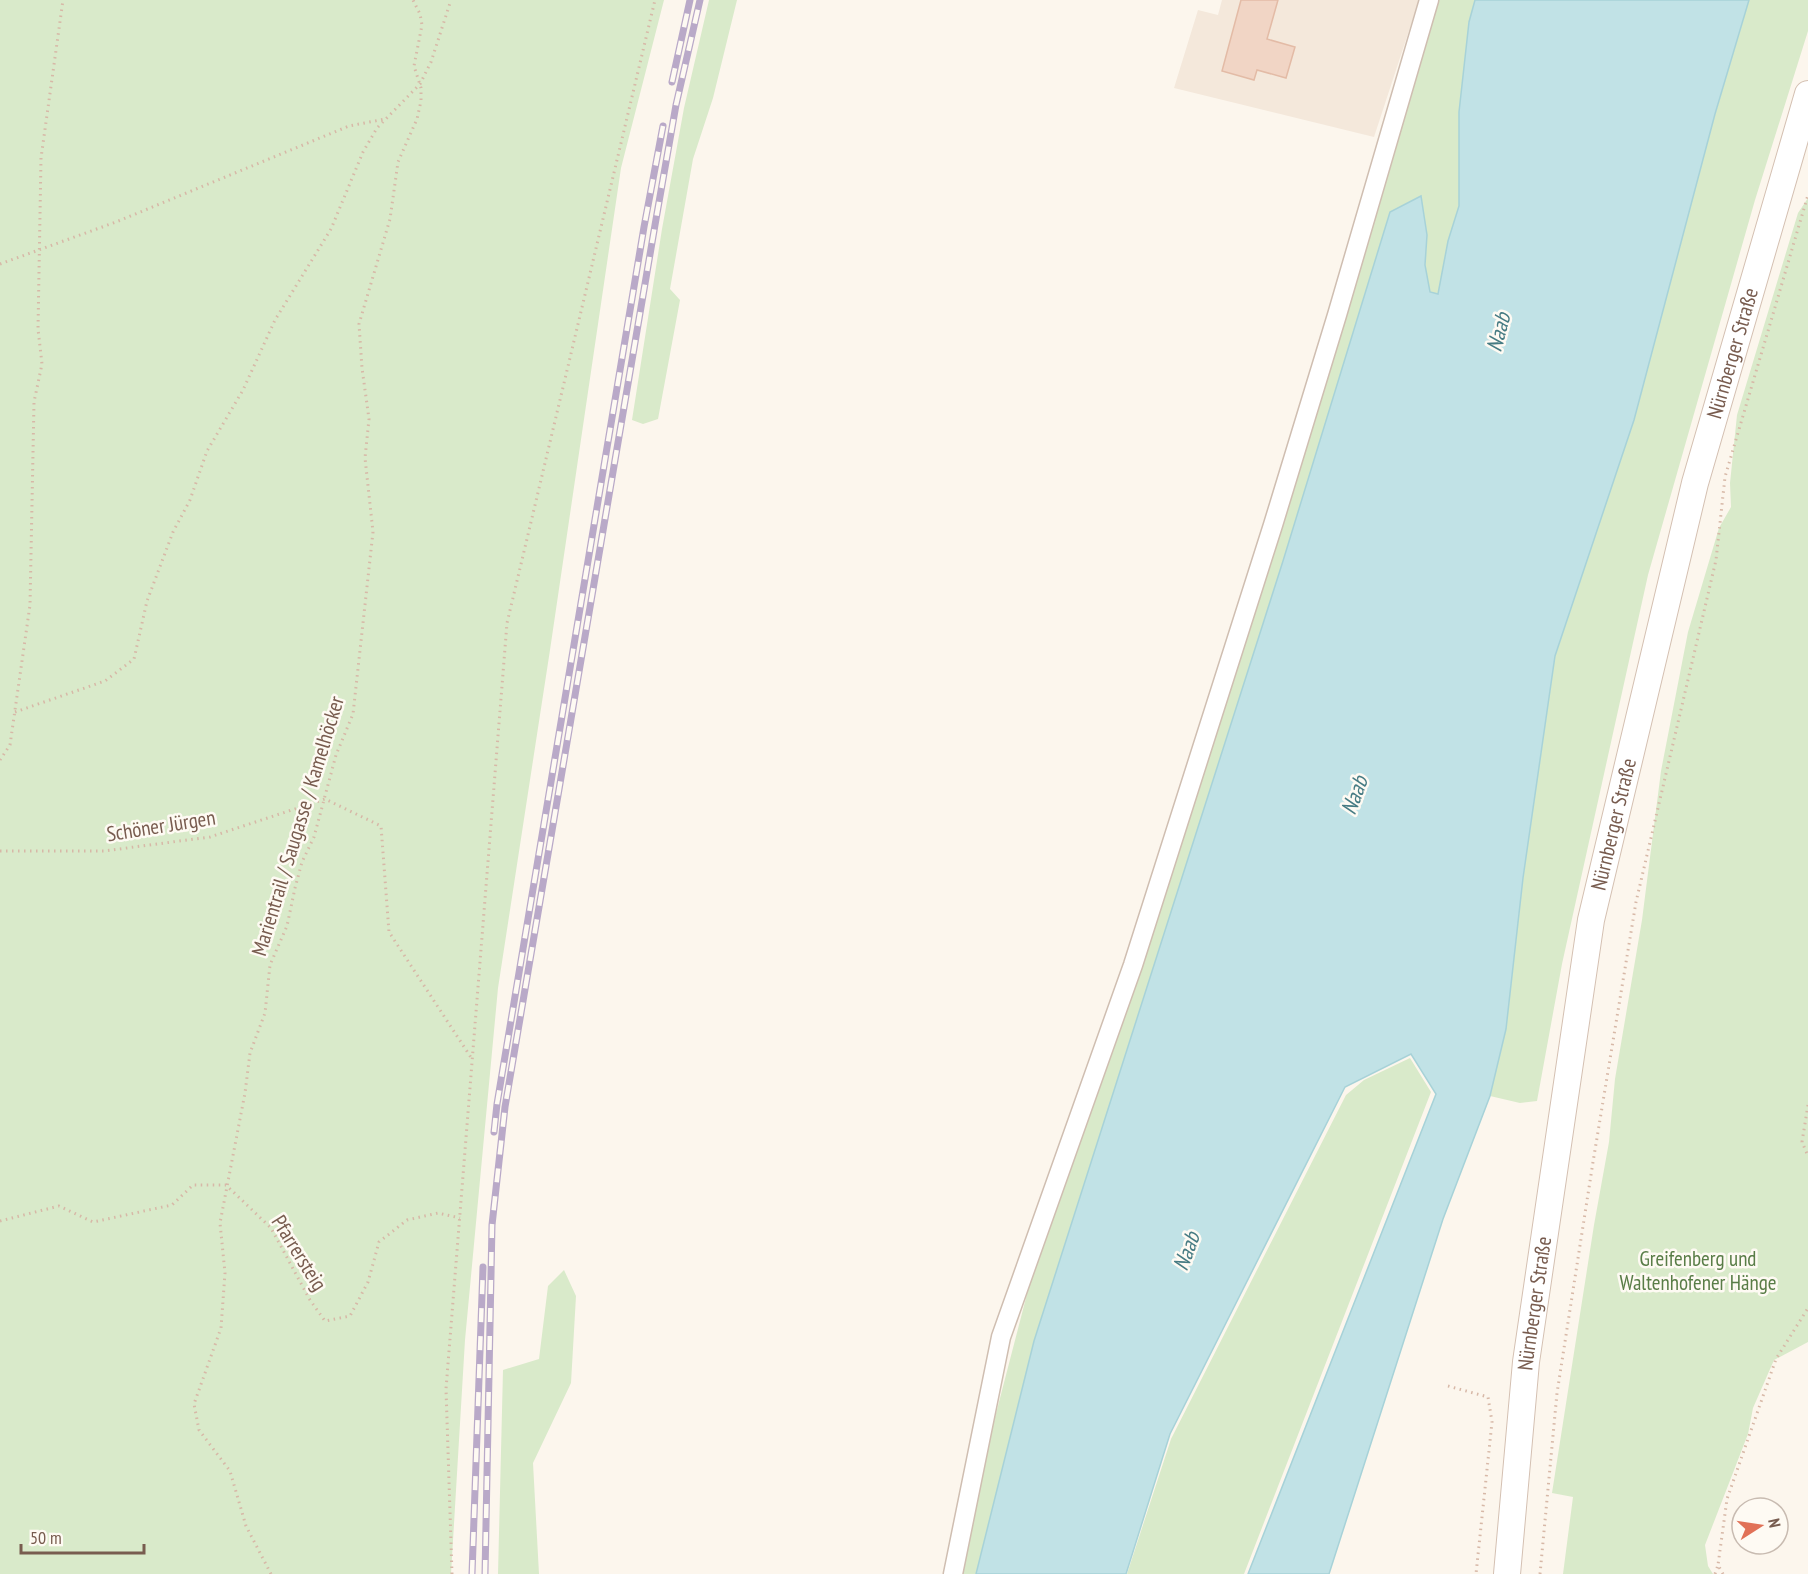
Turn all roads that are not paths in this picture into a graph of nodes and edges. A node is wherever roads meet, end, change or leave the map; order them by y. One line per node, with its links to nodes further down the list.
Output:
1 (1429, 0): 3 (street)
2 (1808, 94): 4 (main road, Nürnberger Straße)
3 (953, 1574)
4 (1507, 1574)

